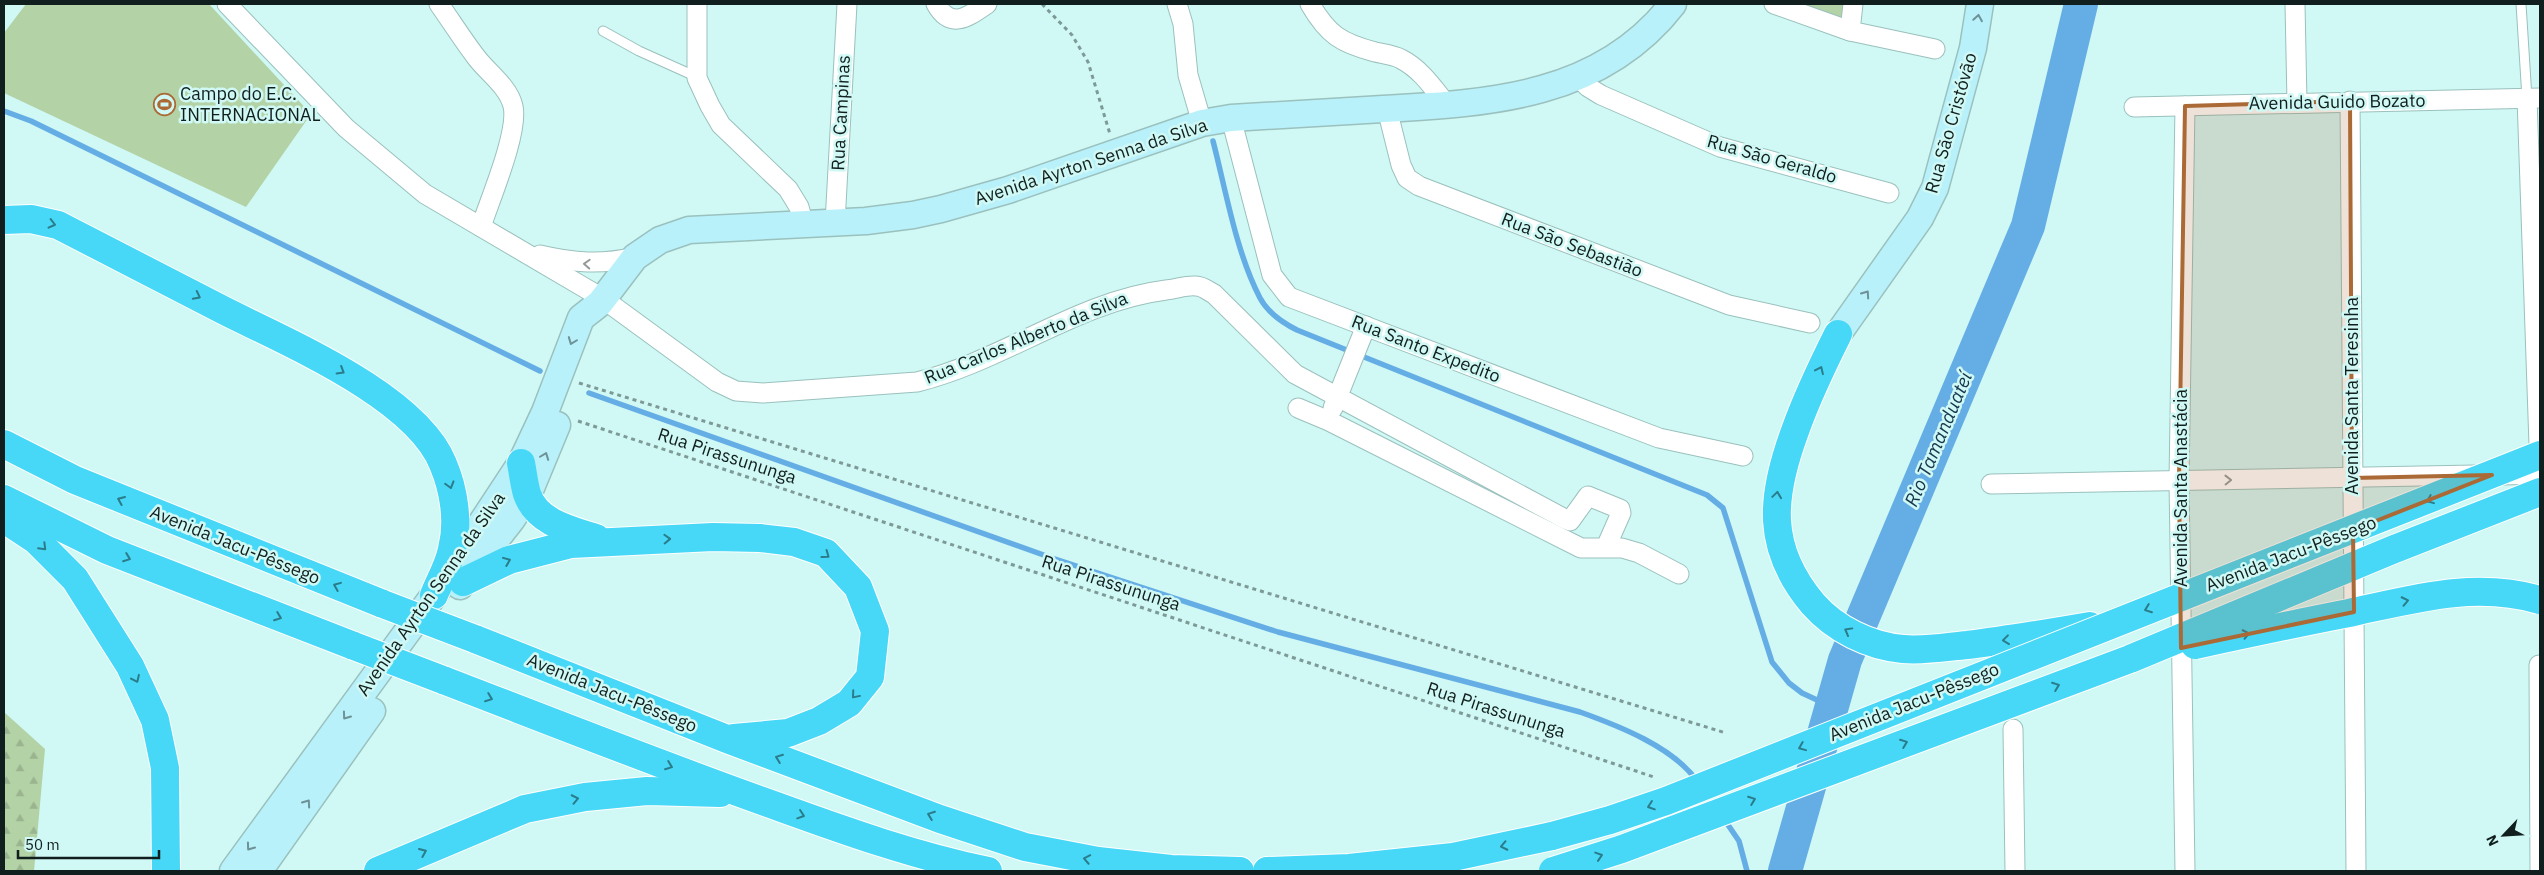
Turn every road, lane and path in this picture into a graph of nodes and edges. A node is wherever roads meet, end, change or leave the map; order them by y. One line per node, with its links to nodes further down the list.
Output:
1 (227, 4): 35 (street, Rua Carlos Alberto da Silva)
2 (439, 4): 35 (street)
3 (697, 4): 20 (street)
4 (847, 4): 33 (street, Rua Campinas)
5 (936, 4): 6 (street)
6 (987, 4)
7 (1042, 4): 30 (path)
8 (1177, 4): 29 (street)
9 (1310, 4): 24 (street)
10 (1672, 4): 19 (main road, Avenida Ayrton Senna da Silva)
11 (1774, 4): 17 (street)
12 (1853, 4): 17 (street)
13 (1980, 4): 41 (main road, Rua São Cristóvão, one-way to 13)
14 (2295, 4): 23 (street)
15 (2521, 4): 21 (lane)
16 (603, 31): 20 (lane)
17 (1850, 32): 18 (street)
18 (1935, 49)
19 (1578, 77): 24 (main road, Avenida Ayrton Senna da Silva); 31 (street, Rua São Geraldo)
20 (697, 78): 34 (street)
21 (2533, 98): 22 (street, Avenida Guido Bozato); 51 (street)
22 (2350, 102): 23 (street, Avenida Guido Bozato); 52 (street, Avenida Santa Teresinha)
23 (2297, 103): 25 (street, Avenida Guido Bozato)
24 (1447, 106): 27 (main road, Avenida Ayrton Senna da Silva)
25 (2185, 106): 26 (street, Avenida Guido Bozato); 53 (street, Avenida Santa Anastácia)
26 (2134, 107)
27 (1387, 109): 28 (main road, Avenida Ayrton Senna da Silva); 39 (street, Rua São Sebastião)
28 (1231, 118): 29 (main road, Avenida Ayrton Senna da Silva); 40 (street, Rua Santo Expedito)
29 (1202, 123): 30 (main road, Avenida Ayrton Senna da Silva)
30 (1116, 153): 33 (main road, Avenida Ayrton Senna da Silva)
31 (1889, 192)
32 (4, 220): 63 (highway, one-way to 63)
33 (835, 223): 34 (main road, Avenida Ayrton Senna da Silva)
34 (804, 224): 37 (main road, Avenida Ayrton Senna da Silva)
35 (481, 227): 36 (street, Rua Carlos Alberto da Silva)
36 (522, 251): 37 (street, one-way to 36); 38 (street, Rua Carlos Alberto da Silva)
37 (635, 257): 38 (main road, Avenida Ayrton Senna da Silva)
38 (601, 300): 42 (main road, Avenida Ayrton Senna da Silva); 43 (street, Rua Carlos Alberto da Silva); 50 (main road, Avenida Ayrton Senna da Silva, one-way to 50)
39 (1810, 323)
40 (1366, 326): 43 (street); 49 (street, Rua Santo Expedito)
41 (1838, 334): 65 (highway, one-way to 41, bridge)
42 (574, 381): 45 (main road, Avenida Ayrton Senna da Silva); 69 (path)
43 (1337, 397): 46 (street); 60 (street, Rua Carlos Alberto da Silva)
44 (1298, 408): 46 (street)
45 (561, 416): 56 (main road, Avenida Ayrton Senna da Silva, one-way to 45); 71 (path, Rua Pirassununga)
46 (1329, 421): 60 (street)
47 (4, 444): 70 (highway, Avenida Jacu-Pêssego, one-way to 47, bridge)
48 (2540, 455): 65 (highway, Avenida Jacu-Pêssego, one-way to 65, bridge)
49 (1743, 456)
50 (521, 463): 56 (highway); 63 (main road, Avenida Ayrton Senna da Silva)
51 (2540, 474): 52 (street)
52 (2352, 478): 53 (street, one-way to 52); 83 (street, Avenida Santa Teresinha)
53 (2179, 481): 54 (street); 82 (street, Avenida Santa Anastácia)
54 (1992, 484)
55 (2540, 492): 66 (highway, Avenida Jacu-Pêssego, bridge)
56 (528, 495): 59 (highway); 62 (main road, Avenida Ayrton Senna da Silva)
57 (4, 500): 72 (highway, one-way to 72, bridge)
58 (4, 519): 73 (highway, one-way to 73)
59 (608, 541): 62 (highway, one-way to 59); 70 (highway, one-way to 70)
60 (1606, 546): 61 (street)
61 (1679, 574)
62 (463, 582): 75 (main road, Avenida Ayrton Senna da Silva, one-way to 62)
63 (434, 595): 74 (main road, Avenida Ayrton Senna da Silva, one-way to 74)
64 (2540, 600): 66 (highway, one-way to 64, bridge)
65 (2123, 619): 79 (highway, Avenida Jacu-Pêssego, one-way to 79, bridge)
66 (2130, 658): 80 (highway, Avenida Jacu-Pêssego, one-way to 66, bridge)
67 (2539, 665): 84 (street)
68 (2013, 729): 81 (street)
69 (1726, 733)
70 (727, 738): 78 (highway, Avenida Jacu-Pêssego, one-way to 70)
71 (1654, 777)
72 (739, 793): 76 (highway, one-way to 72); 77 (highway, one-way to 77)
73 (166, 871)
74 (233, 871)
75 (259, 871)
76 (378, 871)
77 (988, 871)
78 (1240, 871)
79 (1267, 871)
80 (1553, 871)
81 (2015, 871)
82 (2184, 871)
83 (2356, 871)
84 (2540, 871)

